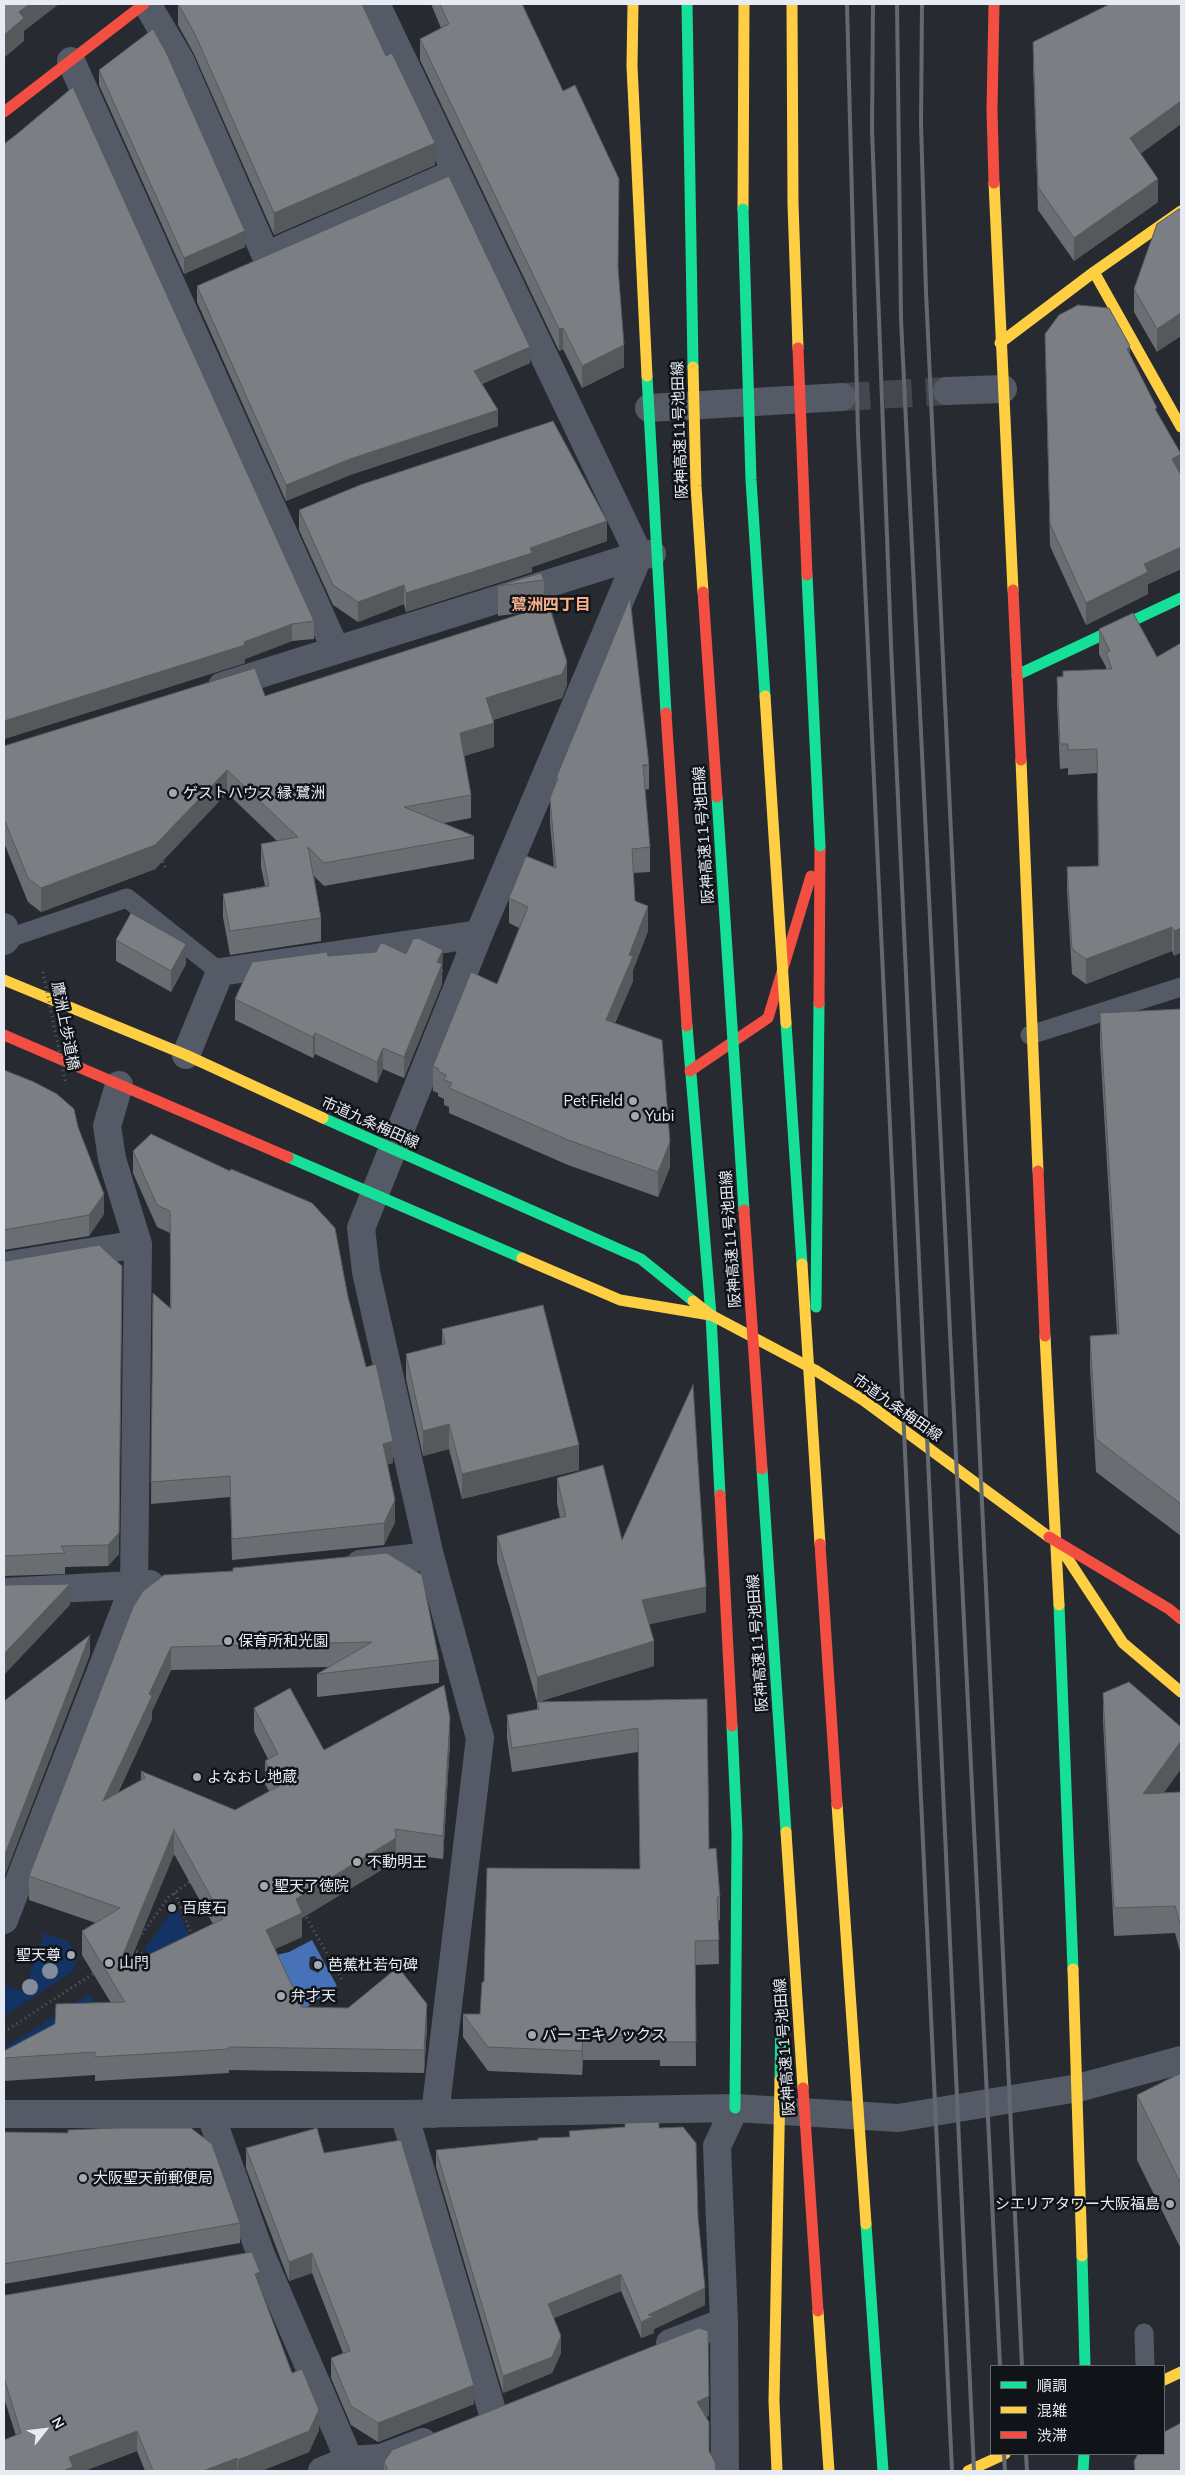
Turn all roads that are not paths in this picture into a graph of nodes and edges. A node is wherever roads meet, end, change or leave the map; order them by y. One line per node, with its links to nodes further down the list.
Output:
1 (145, 4): 8 (main road); 12 (street)
2 (376, 4): 10 (street)
3 (633, 4): 21 (main road)
4 (688, 4): 55 (main road, 阪神高速11号池田線, bridge)
5 (744, 4): 84 (main road, bridge)
6 (792, 4): 30 (main road, bridge)
7 (994, 4): 17 (main road)
8 (71, 61): 9 (main road); 16 (street)
9 (4, 112)
10 (455, 173): 12 (street); 25 (street)
11 (1181, 211): 14 (main road)
12 (266, 256): 13 (street)
13 (239, 267)
14 (1094, 272): 17 (main road); 22 (main road)
15 (203, 283): 16 (street)
16 (176, 294): 24 (street)
17 (1000, 343): 18 (main road)
18 (1002, 389): 19 (street); 28 (main road)
19 (947, 391)
20 (842, 397): 21 (street)
21 (649, 408): 25 (main road)
22 (1181, 426)
23 (304, 511): 24 (street)
24 (279, 521): 27 (street)
25 (648, 555): 27 (street); 31 (street); 39 (main road)
26 (1181, 598): 28 (main road)
27 (336, 650): 29 (street)
28 (1017, 675): 37 (main road)
29 (196, 694)
30 (820, 846): 39 (main road); 46 (main road)
31 (479, 934): 33 (street); 41 (street)
32 (4, 936): 33 (lane)
33 (220, 972): 38 (street)
34 (4, 980): 38 (main road, 市道九条梅田線)
35 (1181, 987): 37 (lane)
36 (4, 1035): 40 (main road, 市道九条梅田線)
37 (1030, 1035): 47 (main road)
38 (186, 1055): 41 (main road, 市道九条梅田線)
39 (690, 1071): 45 (main road)
40 (119, 1085): 42 (main road, 市道九条梅田線); 43 (street)
41 (393, 1150): 42 (street); 45 (main road, 市道九条梅田線)
42 (374, 1192): 45 (main road, 市道九条梅田線); 48 (street)
43 (138, 1244): 44 (street); 51 (street)
44 (4, 1266)
45 (711, 1315): 46 (main road, 市道九条梅田線); 61 (main road)
46 (815, 1370): 47 (main road, 市道九条梅田線)
47 (1056, 1542): 53 (main road, 市道九条梅田線); 54 (main road, 市道九条梅田線); 60 (main road)
48 (430, 1556): 49 (street); 64 (street)
49 (332, 1566)
50 (174, 1582): 51 (street)
51 (134, 1586): 52 (street); 56 (street)
52 (4, 1592)
53 (1181, 1619)
54 (1181, 1692)
55 (790, 1905): 57 (main road, bridge); 83 (main road, 阪神高速11号池田線, bridge)
56 (4, 1920)
57 (784, 1981)
58 (782, 2000): 82 (main road, bridge)
59 (1181, 2060): 60 (street)
60 (1078, 2088): 61 (street); 71 (main road)
61 (735, 2108): 64 (street); 68 (street)
62 (4, 2114): 65 (street)
63 (404, 2114): 64 (street); 65 (street); 76 (street)
64 (435, 2114)
65 (211, 2116): 66 (street)
66 (261, 2255): 67 (street); 79 (street)
67 (232, 2260)
68 (724, 2322): 70 (street); 81 (street)
69 (1144, 2333): 72 (lane)
70 (650, 2351)
71 (1085, 2365)
72 (1145, 2365)
73 (1181, 2372): 74 (main road)
74 (1165, 2380)
75 (521, 2403): 76 (street)
76 (493, 2414): 79 (street)
77 (1003, 2455): 85 (main road)
78 (1084, 2455): 86 (main road)
79 (352, 2466): 80 (street)
80 (322, 2471)
81 (725, 2471)
82 (777, 2471)
83 (829, 2471)
84 (884, 2471)
85 (968, 2471)
86 (1083, 2471)

